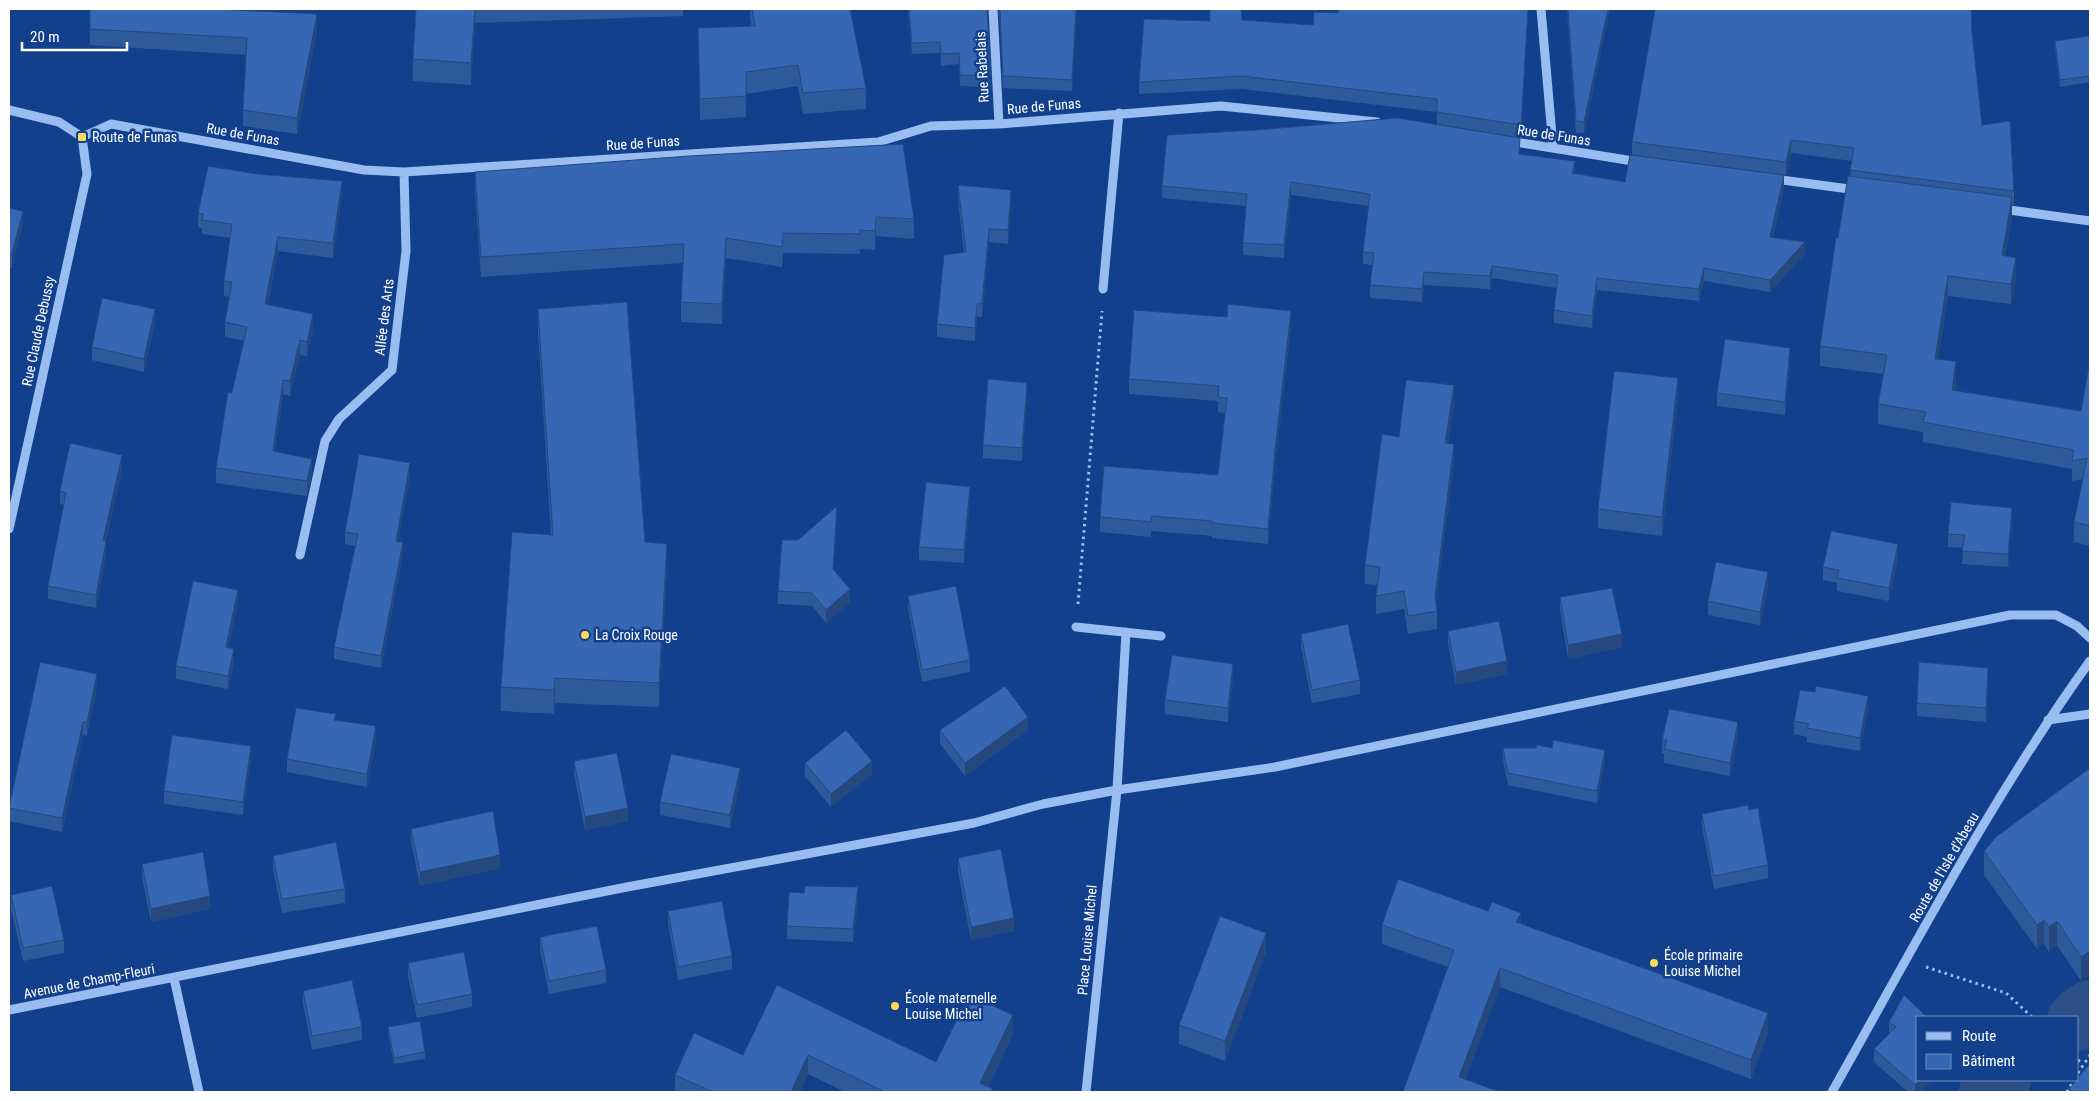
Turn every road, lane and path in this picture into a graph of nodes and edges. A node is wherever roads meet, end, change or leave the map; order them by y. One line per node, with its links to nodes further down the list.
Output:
1 (993, 9): 6 (street, Rue Rabelais)
2 (1541, 9): 9 (street)
3 (9, 110): 7 (street)
4 (1119, 113): 5 (street, Rue de Funas); 6 (street, Rue de Funas); 16 (street)
5 (1390, 123)
6 (998, 124): 11 (street, Rue de Funas)
7 (82, 138): 11 (street, Rue de Funas); 17 (street, Rue Claude Debussy)
8 (1502, 140): 9 (street, Rue de Funas)
9 (1553, 147): 10 (street, Rue de Funas)
10 (1652, 164)
11 (404, 172): 18 (street, Allée des Arts)
12 (1768, 179): 13 (street)
13 (1865, 191)
14 (1991, 208): 15 (street)
15 (2090, 221)
16 (1103, 289): 19 (path)
17 (9, 530)
18 (300, 555)
19 (1076, 627): 20 (street)
20 (1126, 632): 21 (street); 26 (street, Place Louise Michel)
21 (1160, 636)
22 (2090, 638): 26 (street, Avenue de Champ-Fleuri)
23 (2090, 661): 25 (street, Route de l'Isle d'Abeau)
24 (2090, 714): 25 (street)
25 (2048, 720): 27 (street, Route de l'Isle d'Abeau)
26 (1116, 790): 28 (street, Avenue de Champ-Fleuri); 37 (street, Place Louise Michel)
27 (1906, 960): 30 (path); 38 (street, Route de l'Isle d'Abeau)
28 (174, 978): 29 (street, Avenue de Champ-Fleuri); 36 (street)
29 (9, 1010)
30 (2031, 1016)
31 (2090, 1055): 33 (path)
32 (2079, 1061): 33 (path)
33 (2082, 1064): 34 (path)
34 (2079, 1071)
35 (2073, 1081): 39 (path)
36 (200, 1092)
37 (1086, 1092)
38 (1832, 1092)
39 (2067, 1092)

